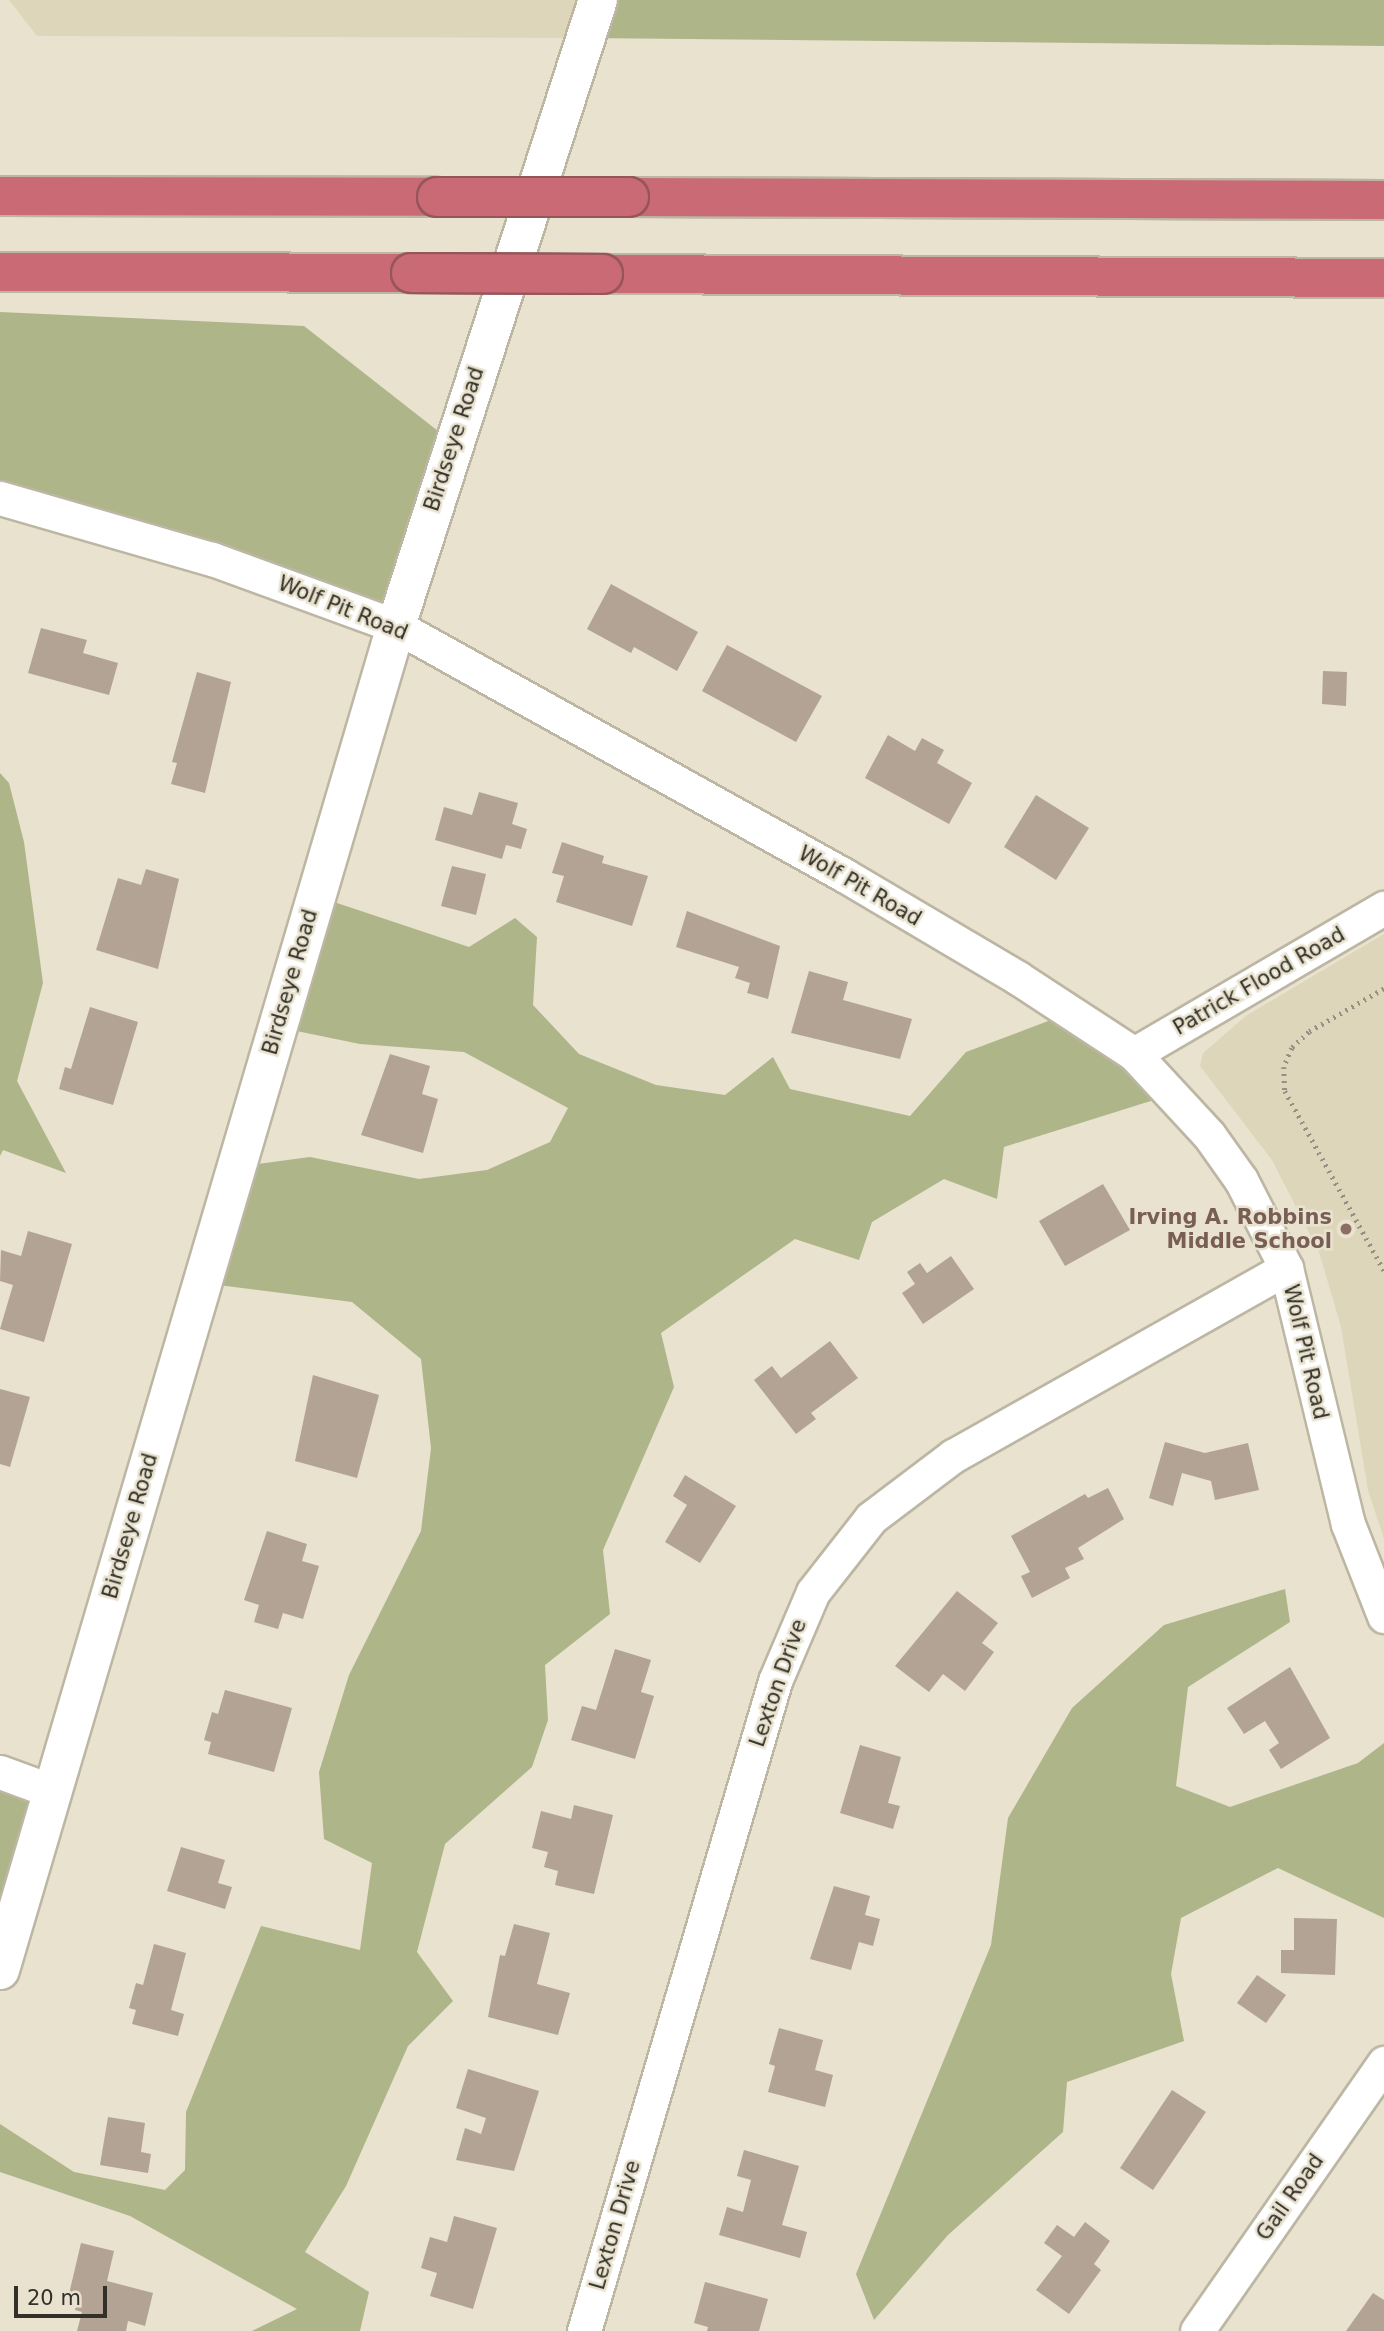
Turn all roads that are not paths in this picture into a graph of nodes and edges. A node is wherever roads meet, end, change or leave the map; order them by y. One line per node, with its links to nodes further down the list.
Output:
1 (598, 0): 7 (main road, Birdseye Road)
2 (0, 196): 3 (highway, bridge)
3 (1384, 200)
4 (0, 272): 5 (highway, bridge)
5 (1384, 278)
6 (0, 499): 7 (street, Wolf Pit Road)
7 (396, 626): 9 (street, Wolf Pit Road); 13 (main road, Birdseye Road)
8 (1384, 908): 9 (street, Patrick Flood Road)
9 (1134, 1054): 10 (street, Wolf Pit Road)
10 (1286, 1268): 11 (street, Wolf Pit Road); 16 (street, Lexton Drive)
11 (1384, 1616)
12 (0, 1772): 13 (street)
13 (52, 1790): 14 (main road, Birdseye Road)
14 (0, 1970)
15 (1384, 2063): 17 (street, Gail Road)
16 (584, 2331)
17 (1197, 2331)

